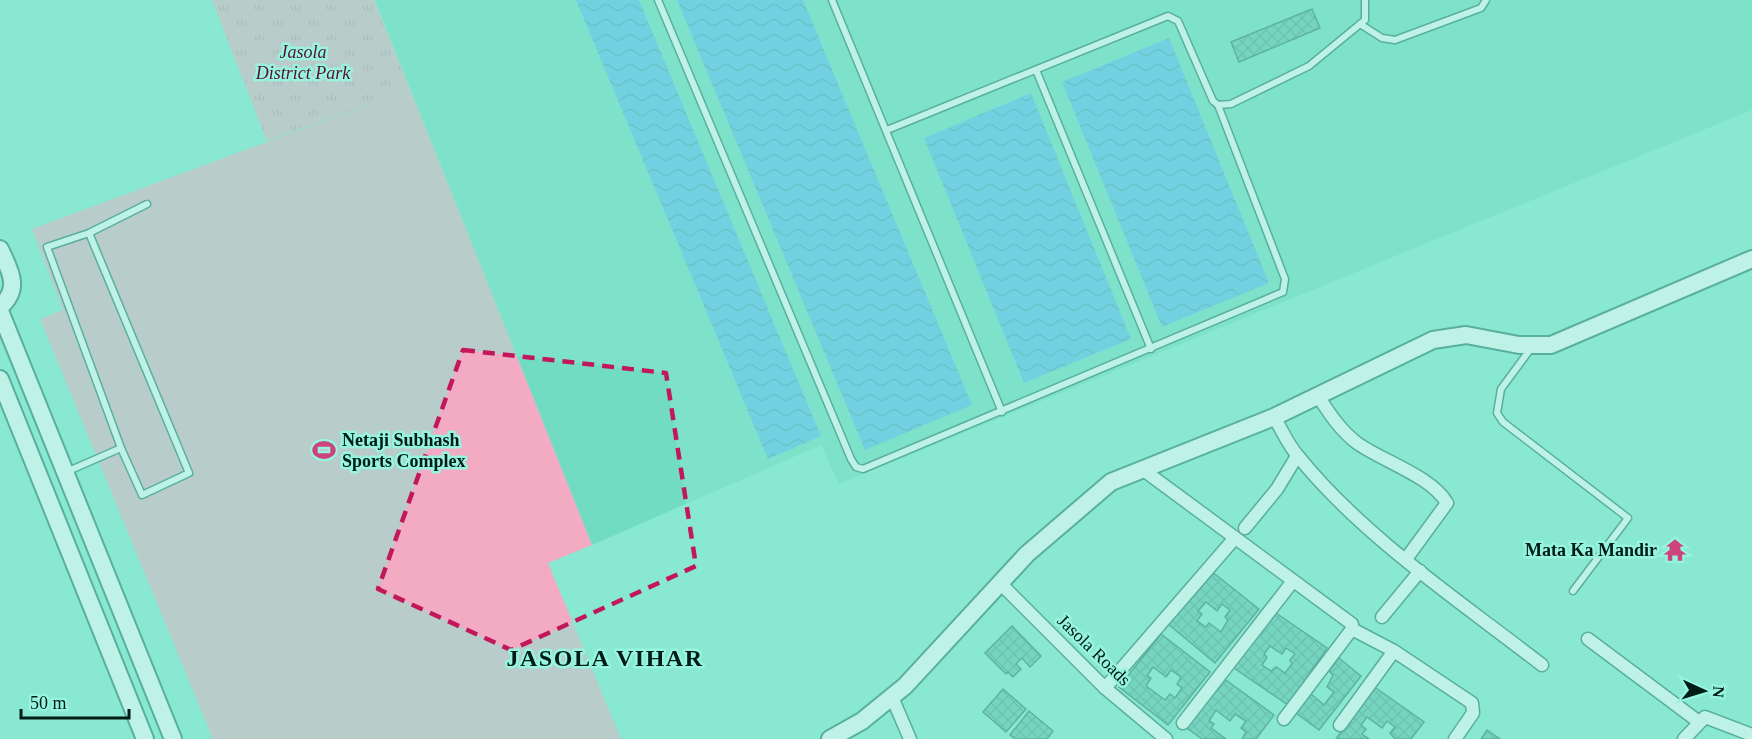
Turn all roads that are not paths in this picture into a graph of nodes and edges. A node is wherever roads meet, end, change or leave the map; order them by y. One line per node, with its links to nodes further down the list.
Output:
1 (658, 0): 18 (lane)
2 (832, 0): 8 (lane)
3 (1365, 0): 5 (lane)
4 (1486, 0): 5 (lane)
5 (1360, 24): 7 (lane)
6 (1036, 70): 7 (lane); 8 (lane); 15 (lane)
7 (1218, 105): 15 (lane)
8 (887, 130): 18 (lane)
9 (147, 204): 10 (lane)
10 (89, 233): 20 (lane); 20 (lane)
11 (0, 250): 13 (street)
12 (1752, 259): 14 (street)
13 (0, 309): 23 (street)
14 (1533, 346): 17 (street); 30 (lane)
15 (1150, 349): 18 (lane)
16 (0, 379): 43 (street)
17 (1318, 396): 19 (street); 26 (street)
18 (1002, 412)
19 (1274, 417): 21 (street); 22 (street)
20 (121, 448): 23 (lane)
21 (1297, 456): 24 (street); 26 (street)
22 (1142, 469): 25 (street); 29 (street)
23 (65, 472): 44 (street)
24 (1245, 528)
25 (1234, 539): 28 (street); 36 (street)
26 (1406, 559): 27 (street)
27 (1420, 571): 31 (street); 35 (street)
28 (1293, 581): 32 (street); 40 (street)
29 (1000, 584): 36 (street, Jasola Roads); 37 (street)
30 (1573, 591)
31 (1382, 617)
32 (1352, 629): 34 (street); 38 (street)
33 (1588, 639): 39 (street)
34 (1394, 651): 41 (street); 48 (street)
35 (1542, 665)
36 (1105, 688): 47 (street, Jasola Roads)
37 (892, 697): 45 (street); 46 (street)
38 (1284, 719)
39 (1699, 722): 42 (street); 49 (street)
40 (1183, 723)
41 (1340, 725)
42 (1752, 735)
43 (145, 739)
44 (173, 739)
45 (830, 739)
46 (910, 739)
47 (1166, 739)
48 (1455, 739)
49 (1684, 739)

